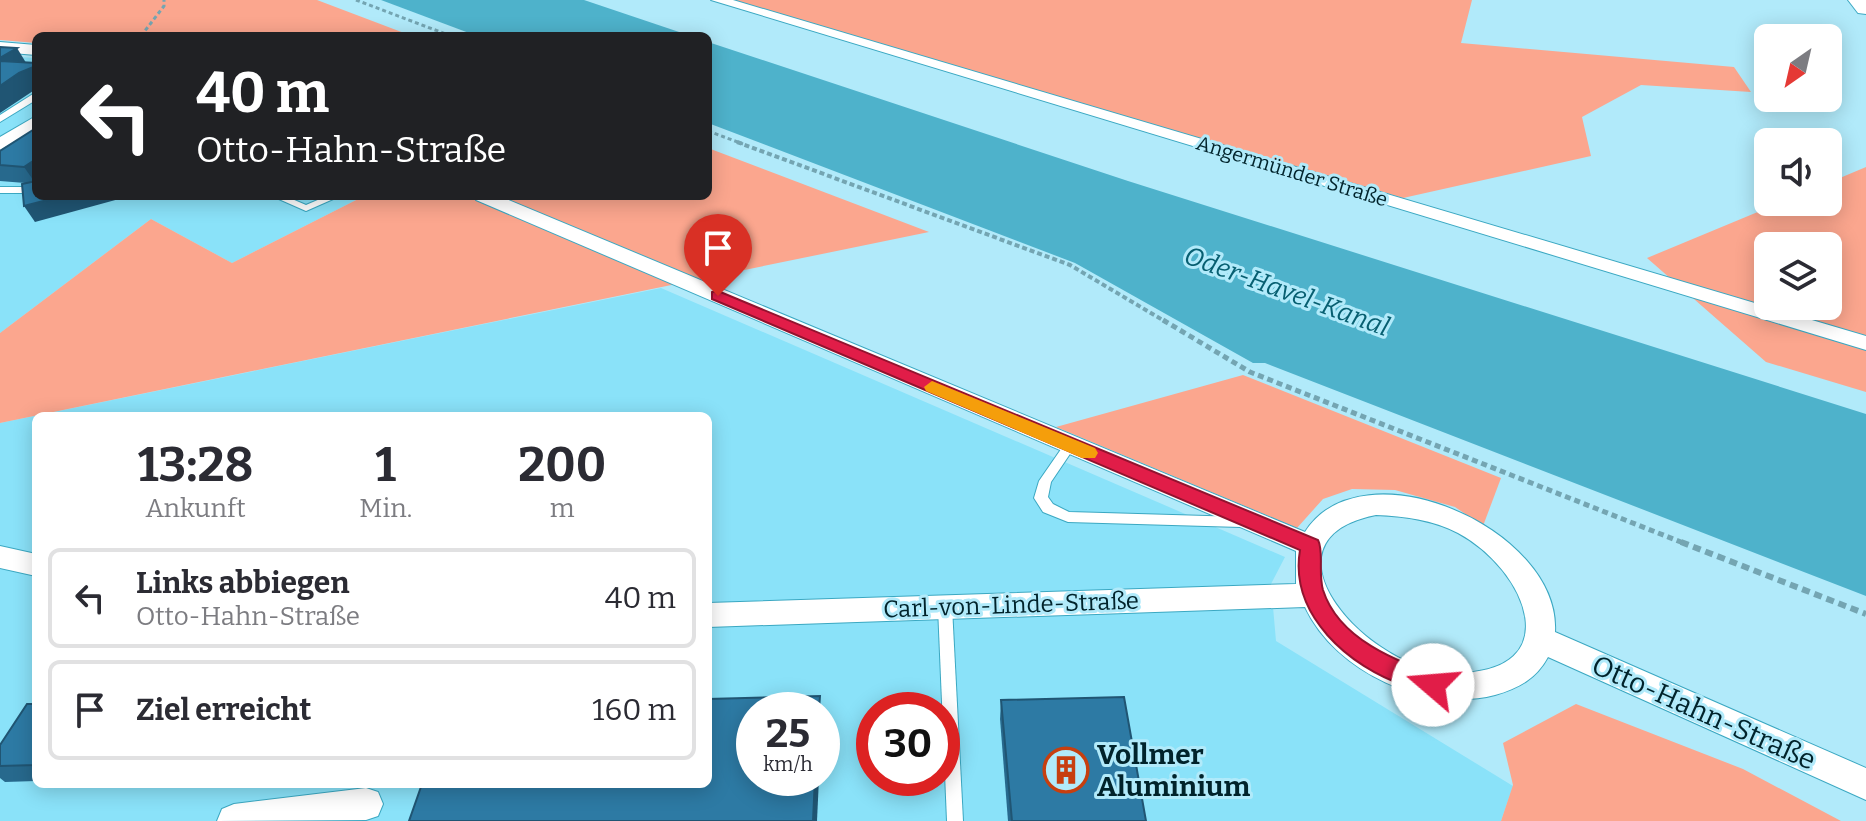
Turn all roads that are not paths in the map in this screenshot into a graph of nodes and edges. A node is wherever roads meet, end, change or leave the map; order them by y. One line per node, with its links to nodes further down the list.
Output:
1 (718, 0): 15 (street, Angermünder Straße)
2 (1859, 0): 3 (main road)
3 (1866, 8)
4 (0, 47): 5 (street)
5 (32, 50)
6 (32, 99): 7 (lane)
7 (0, 119)
8 (32, 124): 9 (street)
9 (0, 145)
10 (0, 190): 11 (lane)
11 (32, 190)
12 (287, 200): 13 (lane)
13 (325, 200)
14 (492, 200): 16 (street)
15 (1866, 343)
16 (1070, 445): 17 (street); 17 (lane)
17 (1255, 523): 18 (street)
18 (1311, 546): 21 (street); 24 (street)
19 (0, 557): 20 (street)
20 (32, 564)
21 (1313, 595): 22 (street, Carl-von-Linde-Straße); 24 (street)
22 (945, 607): 23 (street, Carl-von-Linde-Straße); 28 (lane)
23 (712, 615)
24 (1542, 640): 25 (street, Otto-Hahn-Straße)
25 (1866, 784)
26 (368, 803): 27 (street)
27 (234, 821)
28 (955, 821)

